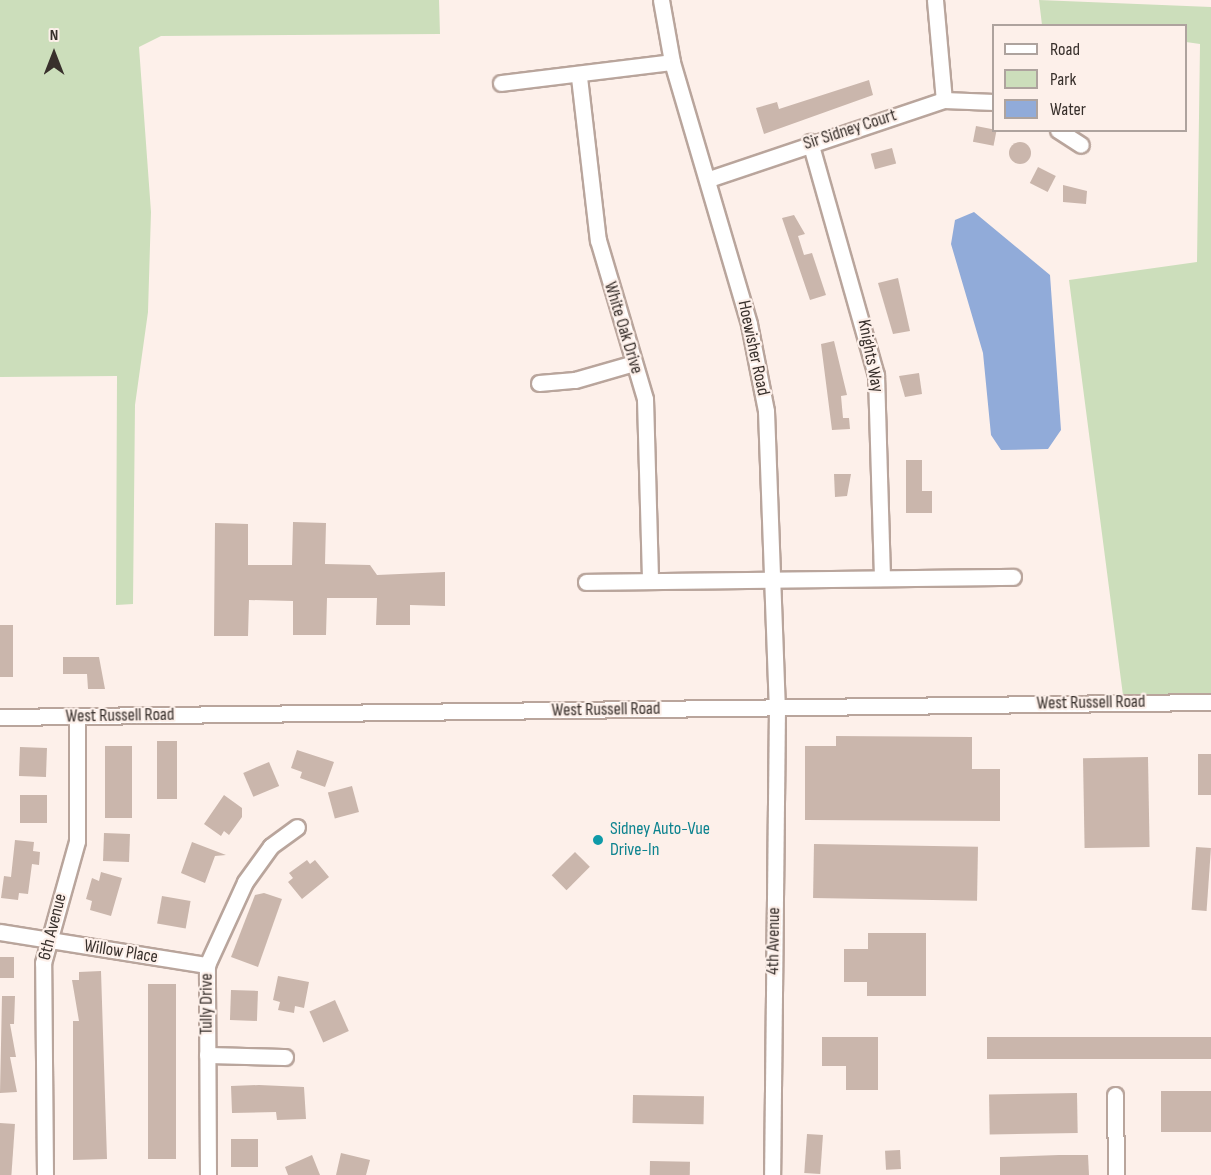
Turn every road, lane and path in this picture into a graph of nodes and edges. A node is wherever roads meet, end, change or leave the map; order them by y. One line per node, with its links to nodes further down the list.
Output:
1 (661, 0): 3 (street, Hoewisher Road)
2 (935, 0): 6 (street)
3 (672, 62): 4 (street); 11 (street, Hoewisher Road)
4 (579, 77): 5 (street); 12 (street, White Oak Drive)
5 (501, 83)
6 (944, 100): 7 (street, Sir Sidney Court); 9 (street, Sir Sidney Court)
7 (992, 102)
8 (1061, 132): 10 (street)
9 (810, 142): 11 (street, Sir Sidney Court); 15 (street, Knights Way)
10 (1081, 145)
11 (709, 179): 16 (street, Hoewisher Road)
12 (634, 363): 13 (street); 17 (street, White Oak Drive)
13 (539, 383)
14 (1013, 577): 15 (street)
15 (882, 578): 16 (street)
16 (774, 579): 17 (street); 20 (street, Hoewisher Road)
17 (650, 580): 18 (street)
18 (586, 582)
19 (1211, 702): 20 (street, West Russell Road)
20 (777, 707): 22 (street, West Russell Road); 32 (street, 4th Avenue)
21 (0, 717): 22 (street, West Russell Road)
22 (77, 717): 25 (street, 6th Avenue)
23 (297, 827): 26 (street, Tully Drive)
24 (0, 932): 25 (street, Willow Place)
25 (47, 940): 26 (street, Willow Place); 30 (street, 6th Avenue)
26 (207, 965): 27 (street, Tully Drive)
27 (207, 1055): 28 (street); 31 (street, Tully Drive)
28 (285, 1057)
29 (1115, 1095): 33 (street)
30 (45, 1175)
31 (208, 1175)
32 (772, 1175)
33 (1116, 1175)

